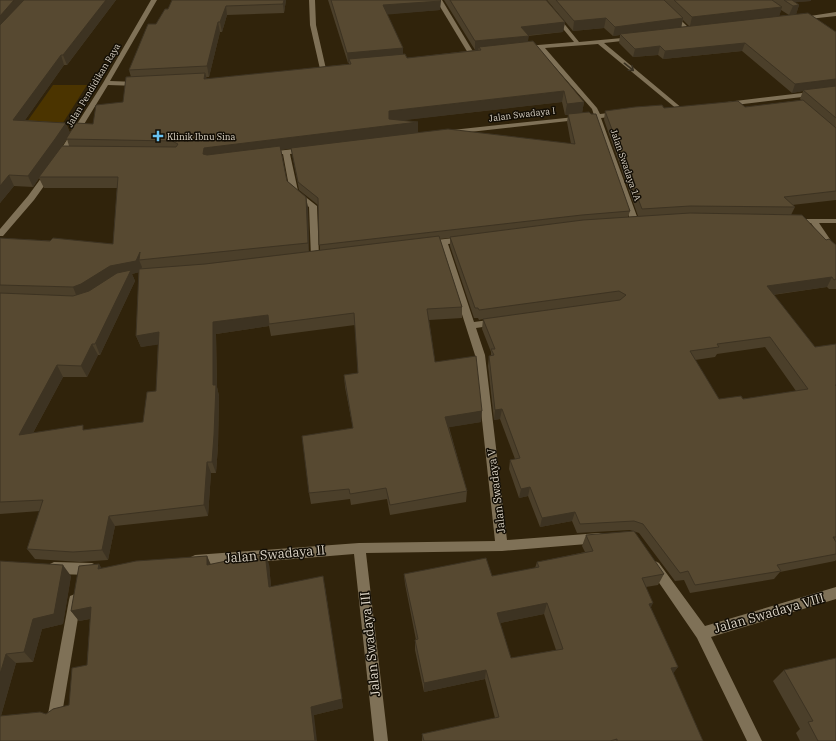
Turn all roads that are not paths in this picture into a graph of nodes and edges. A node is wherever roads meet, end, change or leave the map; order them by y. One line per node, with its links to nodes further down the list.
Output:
1 (154, 0): 22 (street, Jalan Pendidikan Raya)
2 (312, 0): 21 (street)
3 (439, 0): 16 (street)
4 (542, 0): 13 (street)
5 (657, 0): 9 (street)
6 (836, 14): 7 (street)
7 (795, 18)
8 (696, 29): 9 (street)
9 (688, 30): 10 (street)
10 (681, 31)
11 (636, 37): 12 (street)
12 (599, 42): 13 (street); 26 (street, one-way to 26)
13 (578, 44): 14 (street)
14 (541, 47): 15 (street); 28 (street, Jalan Swadaya 1A)
15 (517, 49)
16 (471, 53): 17 (street); 18 (street)
17 (479, 53)
18 (463, 54)
19 (331, 68): 21 (street)
20 (315, 69): 21 (street)
21 (323, 69)
22 (106, 83): 23 (street); 37 (street, Jalan Pendidikan Raya)
23 (148, 83)
24 (836, 91): 25 (street)
25 (720, 105)
26 (688, 109)
27 (628, 113): 28 (street, Jalan Swadaya I)
28 (597, 115): 29 (street, Jalan Swadaya I); 36 (street, Jalan Swadaya 1A)
29 (442, 134)
30 (309, 149): 31 (street)
31 (286, 152): 32 (street); 42 (street)
32 (263, 155)
33 (782, 221): 34 (street)
34 (813, 221): 35 (street); 41 (street)
35 (836, 221)
36 (635, 222)
37 (0, 234)
38 (473, 239): 39 (street)
39 (442, 242): 40 (street); 44 (street, Jalan Swadaya V)
40 (420, 245)
41 (836, 254)
42 (315, 257)
43 (509, 321): 44 (street)
44 (470, 326): 46 (street, Jalan Swadaya V)
45 (609, 537): 46 (street, Jalan Swadaya V)
46 (502, 546): 47 (street, Jalan Swadaya II)
47 (359, 548): 49 (street, Jalan Swadaya II); 56 (street, Jalan Swadaya III)
48 (648, 557): 54 (street)
49 (184, 562)
50 (44, 568): 52 (street)
51 (104, 568): 52 (street)
52 (80, 570): 55 (street)
53 (836, 593): 54 (street, Jalan Swadaya VIII)
54 (702, 633): 57 (street)
55 (55, 714)
56 (381, 741)
57 (755, 741)

